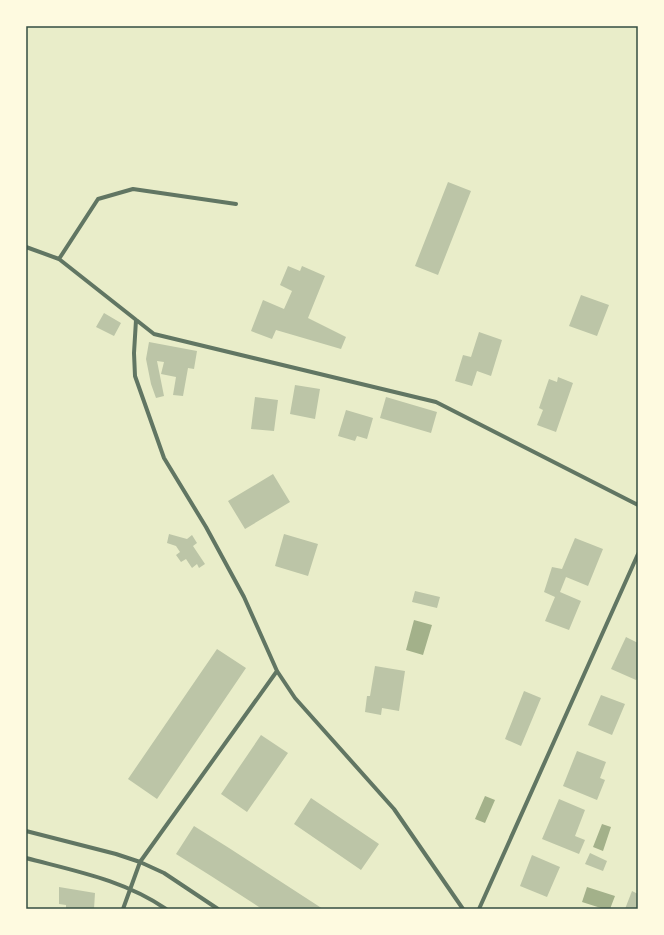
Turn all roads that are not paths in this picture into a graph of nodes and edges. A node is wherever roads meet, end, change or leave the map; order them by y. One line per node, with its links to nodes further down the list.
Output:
1 (236, 204): 3 (street)
2 (26, 247): 3 (street)
3 (59, 259): 4 (street)
4 (136, 320): 5 (street); 7 (street)
5 (638, 505)
6 (638, 554): 16 (street)
7 (277, 671): 10 (street); 15 (street)
8 (26, 831): 10 (street)
9 (26, 858): 11 (street)
10 (140, 862): 11 (street); 14 (street)
11 (130, 888): 12 (street); 13 (street)
12 (123, 909)
13 (166, 909)
14 (218, 909)
15 (463, 909)
16 (479, 909)

